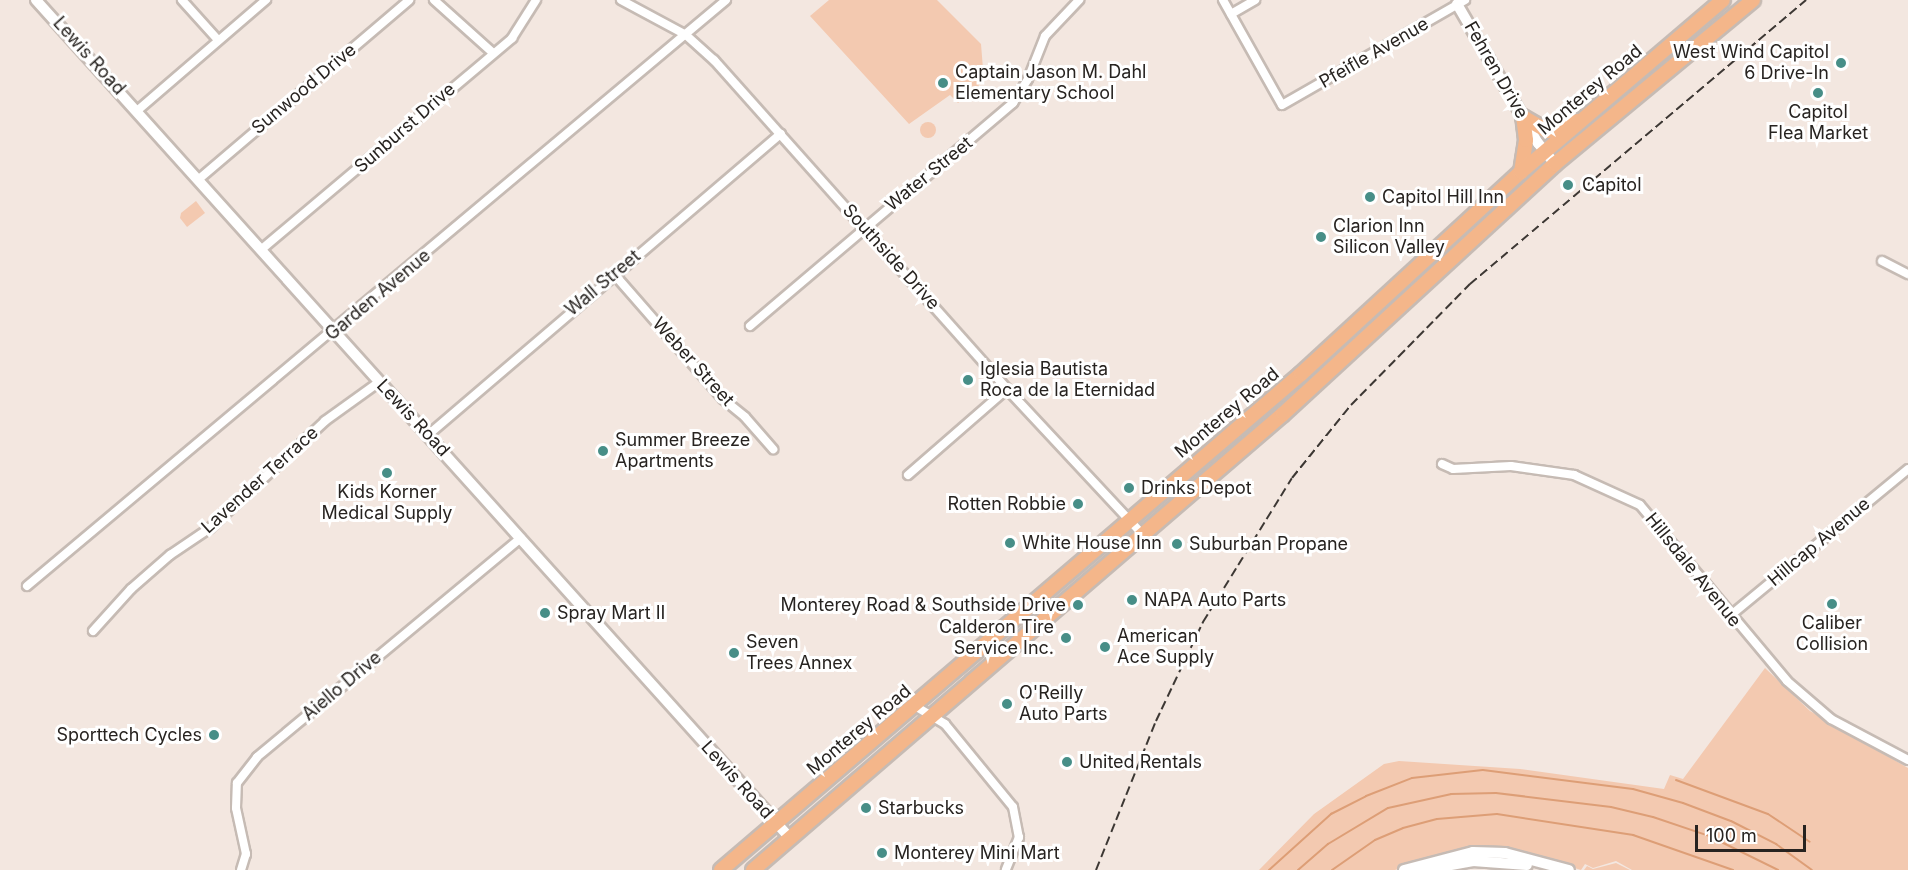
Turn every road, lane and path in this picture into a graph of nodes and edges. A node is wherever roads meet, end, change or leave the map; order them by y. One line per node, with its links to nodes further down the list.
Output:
1 (36, 0): 19 (street, Lewis Road)
2 (182, 0): 17 (street)
3 (266, 0): 17 (street)
4 (409, 0): 26 (street, Sunwood Drive)
5 (434, 0): 18 (street)
6 (536, 0): 18 (street, Sunburst Drive)
7 (621, 0): 16 (street, Southside Drive)
8 (726, 0): 16 (street, Garden Avenue)
9 (1079, 0): 27 (street, Water Street)
10 (1223, 0): 15 (street)
11 (1255, 0): 15 (street)
12 (1723, 0): 21 (main road, Monterey Road)
13 (1753, 0): 24 (main road, Monterey Road)
14 (1461, 2): 15 (street, Pfeifle Avenue); 20 (street, Fehren Drive)
15 (1231, 14)
16 (686, 34): 22 (street, Southside Drive); 33 (street, Garden Avenue)
17 (218, 40): 19 (street)
18 (493, 52): 28 (street, Sunburst Drive)
19 (138, 110): 26 (street, Lewis Road)
20 (1523, 117): 21 (main road); 23 (street, Fehren Drive); 25 (main road)
21 (1584, 118): 23 (main road, Monterey Road)
22 (781, 134): 27 (street, Southside Drive); 30 (street, Wall Street)
23 (1545, 152): 24 (street, Fehren Drive); 25 (main road, Monterey Road)
24 (1555, 164): 35 (main road, Monterey Road)
25 (1521, 172): 34 (main road, Monterey Road)
26 (199, 179): 28 (street, Lewis Road)
27 (866, 228): 32 (street, Water Street); 37 (street, Southside Drive)
28 (263, 248): 33 (street, Lewis Road)
29 (1882, 261): 31 (street)
30 (614, 274): 38 (street, Wall Street); 39 (street, Weber Street)
31 (1908, 274)
32 (750, 326)
33 (334, 332): 36 (street, Lewis Road); 46 (street, Garden Avenue)
34 (1324, 353): 35 (main road); 43 (main road, Monterey Road)
35 (1336, 365): 44 (main road, Monterey Road)
36 (379, 382): 38 (street, Lewis Road); 48 (street, Lavender Terrace)
37 (1007, 389): 42 (street); 43 (street, Southside Drive)
38 (428, 435): 45 (street, Lewis Road)
39 (773, 449)
40 (1442, 464): 47 (street, Hillsdale Avenue)
41 (1908, 469): 47 (street, Hillcap Avenue)
42 (908, 475)
43 (1131, 520): 44 (street, Southside Drive); 49 (main road, Monterey Road)
44 (1143, 535): 50 (main road, Monterey Road)
45 (521, 538): 52 (street, Lewis Road); 54 (street, Aiello Drive)
46 (27, 586)
47 (1731, 615): 51 (street, Hillsdale Avenue)
48 (93, 631)
49 (915, 706): 50 (street); 52 (main road, Monterey Road)
50 (931, 716): 53 (main road, Monterey Road); 57 (street)
51 (1908, 759)
52 (776, 823): 53 (street, Lewis Road); 55 (main road, Monterey Road)
53 (789, 837): 56 (main road, Monterey Road)
54 (241, 870)
55 (721, 870)
56 (753, 870)
57 (1006, 870)
58 (1404, 870): 61 (street)
59 (1424, 870): 60 (street)
60 (1544, 870)
61 (1569, 870)

